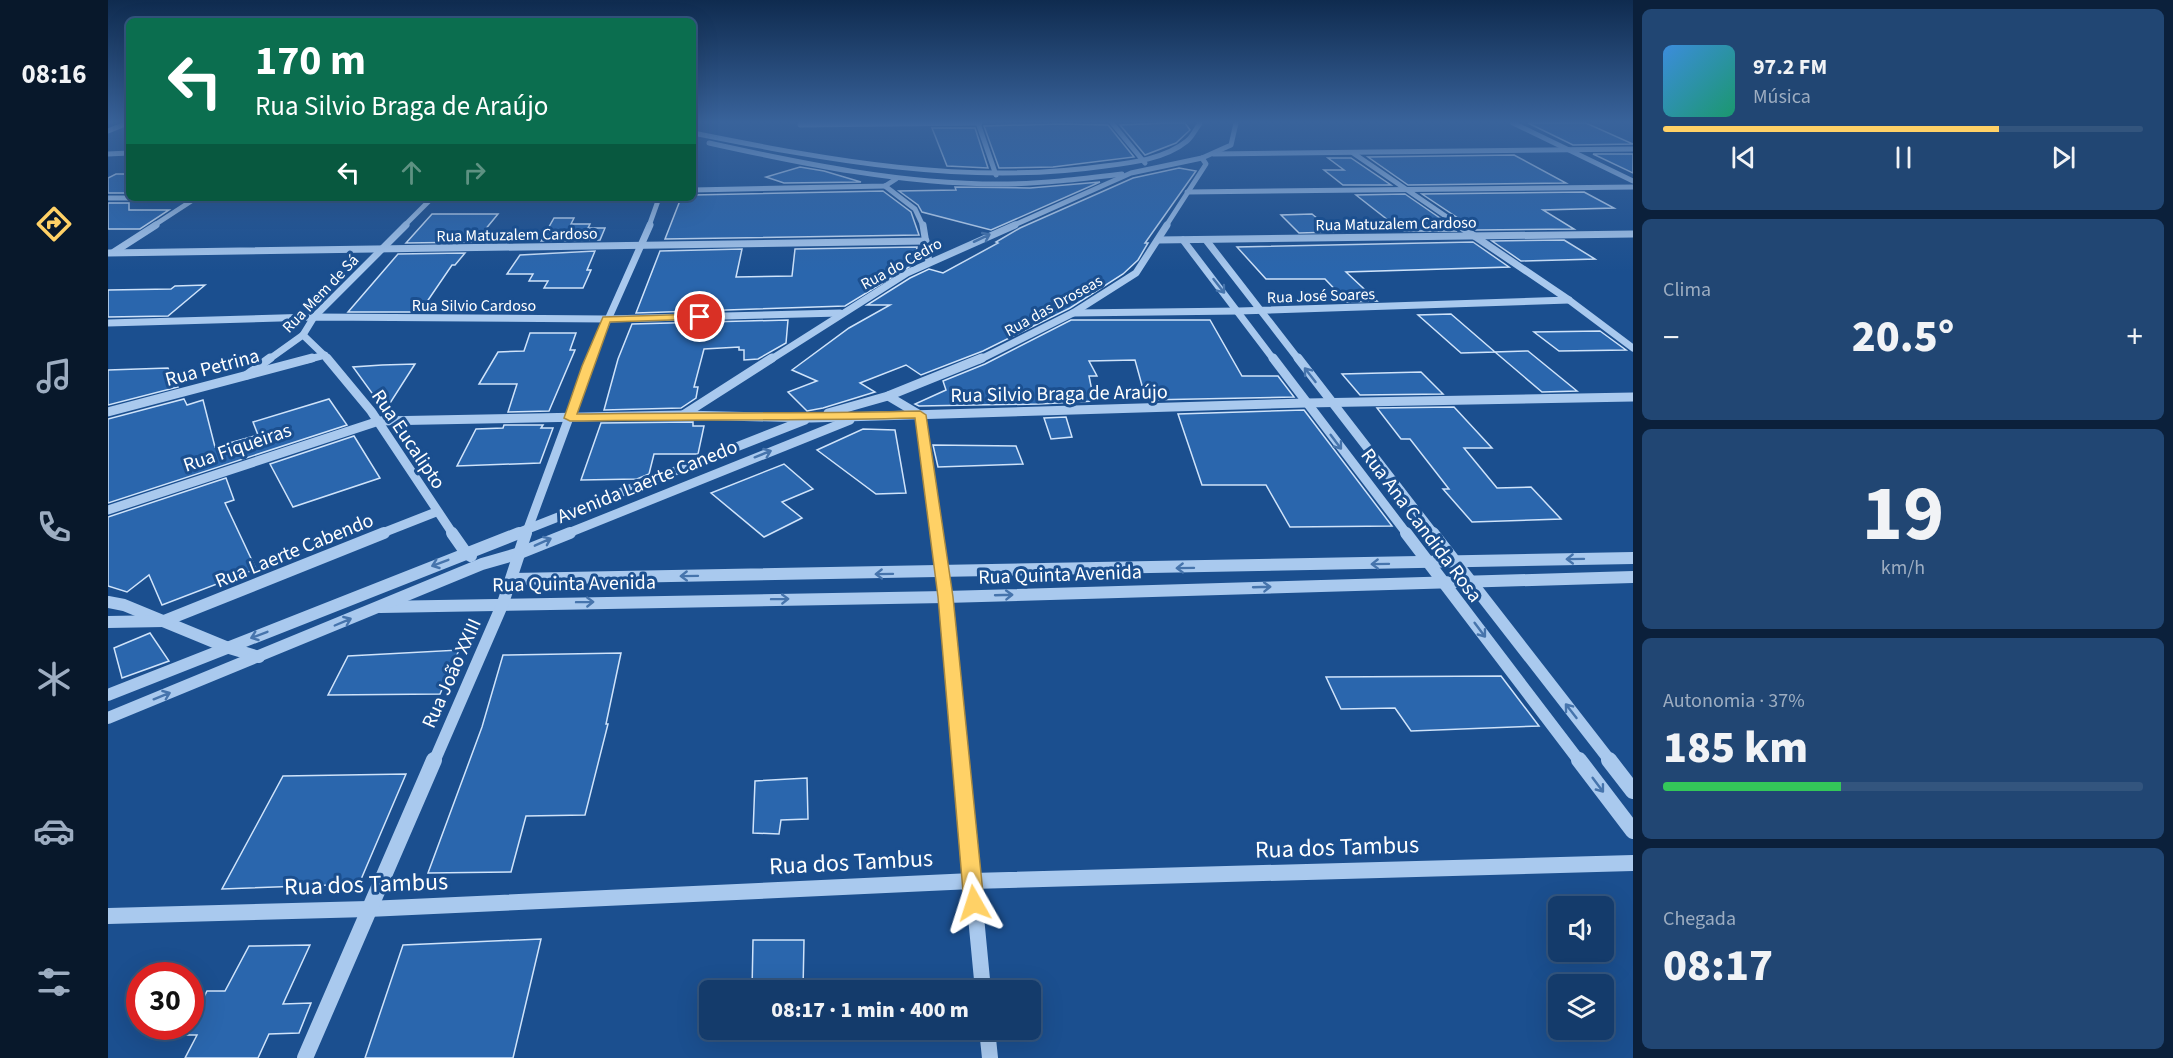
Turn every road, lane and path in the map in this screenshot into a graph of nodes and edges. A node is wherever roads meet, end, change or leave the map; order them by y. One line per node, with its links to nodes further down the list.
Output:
1 (850, 172): 10 (street)
2 (956, 172): 9 (street)
3 (1056, 172): 9 (street)
4 (1135, 172): 8 (street, Rua do Cedro)
5 (1200, 172): 16 (street, Rua das Droseas)
6 (1381, 172): 15 (street)
7 (1615, 172): 11 (street)
8 (1131, 173): 10 (street); 31 (street, Rua do Cedro, one-way to 8)
9 (996, 175)
10 (896, 179): 12 (street)
11 (1633, 181)
12 (885, 186): 14 (street); 27 (street)
13 (1633, 187): 15 (street)
14 (696, 190)
15 (1406, 190): 16 (street); 23 (street)
16 (1187, 192): 24 (street, Rua das Droseas)
17 (108, 198): 18 (street)
18 (126, 198)
19 (191, 201): 30 (street)
20 (429, 201): 29 (street, Rua Mem de Sá)
21 (658, 201): 28 (street, Rua João XXIII)
22 (1633, 234): 23 (street, Rua Matuzalem Cardoso)
23 (1474, 236): 26 (street, Rua Matuzalem Cardoso); 32 (street)
24 (1158, 240): 25 (street, Rua Matuzalem Cardoso); 36 (street, Rua das Droseas)
25 (1183, 240): 26 (street, Rua Matuzalem Cardoso); 34 (street, Rua Ana Candida Rosa, one-way to 34)
26 (1206, 240): 33 (street, Rua Ana Candida Rosa)
27 (926, 241): 28 (street, Rua Matuzalem Cardoso); 31 (street)
28 (642, 246): 29 (street, Rua Matuzalem Cardoso); 38 (street, Rua João XXIII)
29 (381, 249): 30 (street, Rua Matuzalem Cardoso); 37 (street, Rua Mem de Sá)
30 (110, 254)
31 (929, 262): 35 (street, Rua do Cedro)
32 (1569, 300): 33 (street, Rua José Soares); 41 (street)
33 (1259, 310): 34 (street, Rua José Soares); 47 (street, Rua Ana Candida Rosa, one-way to 33)
34 (1239, 311): 36 (street, Rua José Soares); 46 (street, Rua Ana Candida Rosa)
35 (840, 313): 38 (street, Rua Silvio Cardoso); 50 (street, Rua do Cedro)
36 (1073, 314): 44 (street, Rua das Droseas)
37 (314, 317): 38 (street, Rua Silvio Cardoso); 39 (street, Rua Silvio Cardoso); 40 (street, Rua Mem de Sá)
38 (607, 319): 52 (street, Rua João XXIII)
39 (108, 323)
40 (303, 335): 42 (street, Rua Eucalipto); 43 (street, Rua Mem de Sá)
41 (1633, 348)
42 (326, 355): 43 (street, Rua Petrina); 54 (street, Rua Eucalipto)
43 (247, 375): 48 (street, Rua Petrina)
44 (888, 396): 49 (street); 51 (street, Avenida Laerte Canedo); 53 (street, Avenida Laerte Canedo)
45 (1633, 397): 47 (street, Rua Silvio Braga de Araújo)
46 (1306, 403): 47 (street, Rua Silvio Braga de Araújo); 49 (street, Rua Silvio Braga de Araújo); 62 (street, Rua Ana Candida Rosa, one-way to 62)
47 (1333, 403): 61 (street, Rua Ana Candida Rosa)
48 (108, 412)
49 (920, 415): 51 (street, Rua Silvio Braga de Araújo); 64 (street)
50 (683, 416): 52 (street, Rua Silvio Braga de Araújo); 53 (street, Rua Silvio Braga de Araújo)
51 (858, 416): 53 (street, Rua Silvio Braga de Araújo); 59 (street, Avenida Laerte Canedo, one-way to 51)
52 (570, 418): 54 (street, Rua Silvio Braga de Araújo); 57 (street, Rua João XXIII)
53 (811, 418): 57 (street, Avenida Laerte Canedo)
54 (379, 421): 55 (street, Rua Fiqueiras); 56 (street, Rua Eucalipto)
55 (108, 510)
56 (436, 512): 58 (street, Rua Eucalipto); 73 (street, Rua Laerte Cabendo)
57 (527, 530): 58 (street, Avenida Laerte Canedo); 59 (street, Rua João XXIII)
58 (466, 553): 63 (street, Rua Eucalipto); 75 (street, Avenida Laerte Canedo, one-way to 75)
59 (520, 553): 63 (street, Avenida Laerte Canedo); 66 (street, Rua João XXIII)
60 (1633, 558): 61 (street, Rua Quinta Avenida, one-way to 61)
61 (1454, 562): 62 (street, Rua Quinta Avenida); 67 (street, Rua Ana Candida Rosa)
62 (1428, 563): 64 (street, Rua Quinta Avenida, one-way to 64); 68 (street, Rua Ana Candida Rosa)
63 (482, 564): 72 (street, Avenida Laerte Canedo)
64 (942, 573): 66 (street, Rua Quinta Avenida, one-way to 66); 69 (street)
65 (1633, 577): 67 (street, Rua Quinta Avenida)
66 (513, 579): 71 (street, Rua João XXIII)
67 (1470, 580): 68 (street, Rua Quinta Avenida); 79 (street, Rua Ana Candida Rosa, one-way to 67)
68 (1443, 582): 69 (street, Rua Quinta Avenida, one-way to 68); 80 (street, Rua Ana Candida Rosa, one-way to 80)
69 (945, 597): 71 (street, Rua Quinta Avenida, one-way to 69); 82 (street)
70 (108, 602): 73 (street)
71 (503, 603): 72 (street, Rua Quinta Avenida); 83 (street, Rua João XXIII)
72 (380, 607): 76 (street, Avenida Laerte Canedo, one-way to 72)
73 (164, 621): 74 (street); 75 (street)
74 (108, 622)
75 (226, 647): 76 (street); 77 (street, Avenida Laerte Canedo)
76 (259, 657): 78 (street, Avenida Laerte Canedo, one-way to 76)
77 (108, 695)
78 (108, 718)
79 (1633, 791)
80 (1633, 831)
81 (1633, 863): 82 (street, Rua dos Tambus)
82 (972, 881): 83 (street, Rua dos Tambus); 85 (street)
83 (368, 909): 84 (street, Rua dos Tambus); 87 (street, Rua João XXIII)
84 (108, 916)
85 (982, 980)
86 (988, 1040): 88 (street)
87 (305, 1058)
88 (990, 1058)

